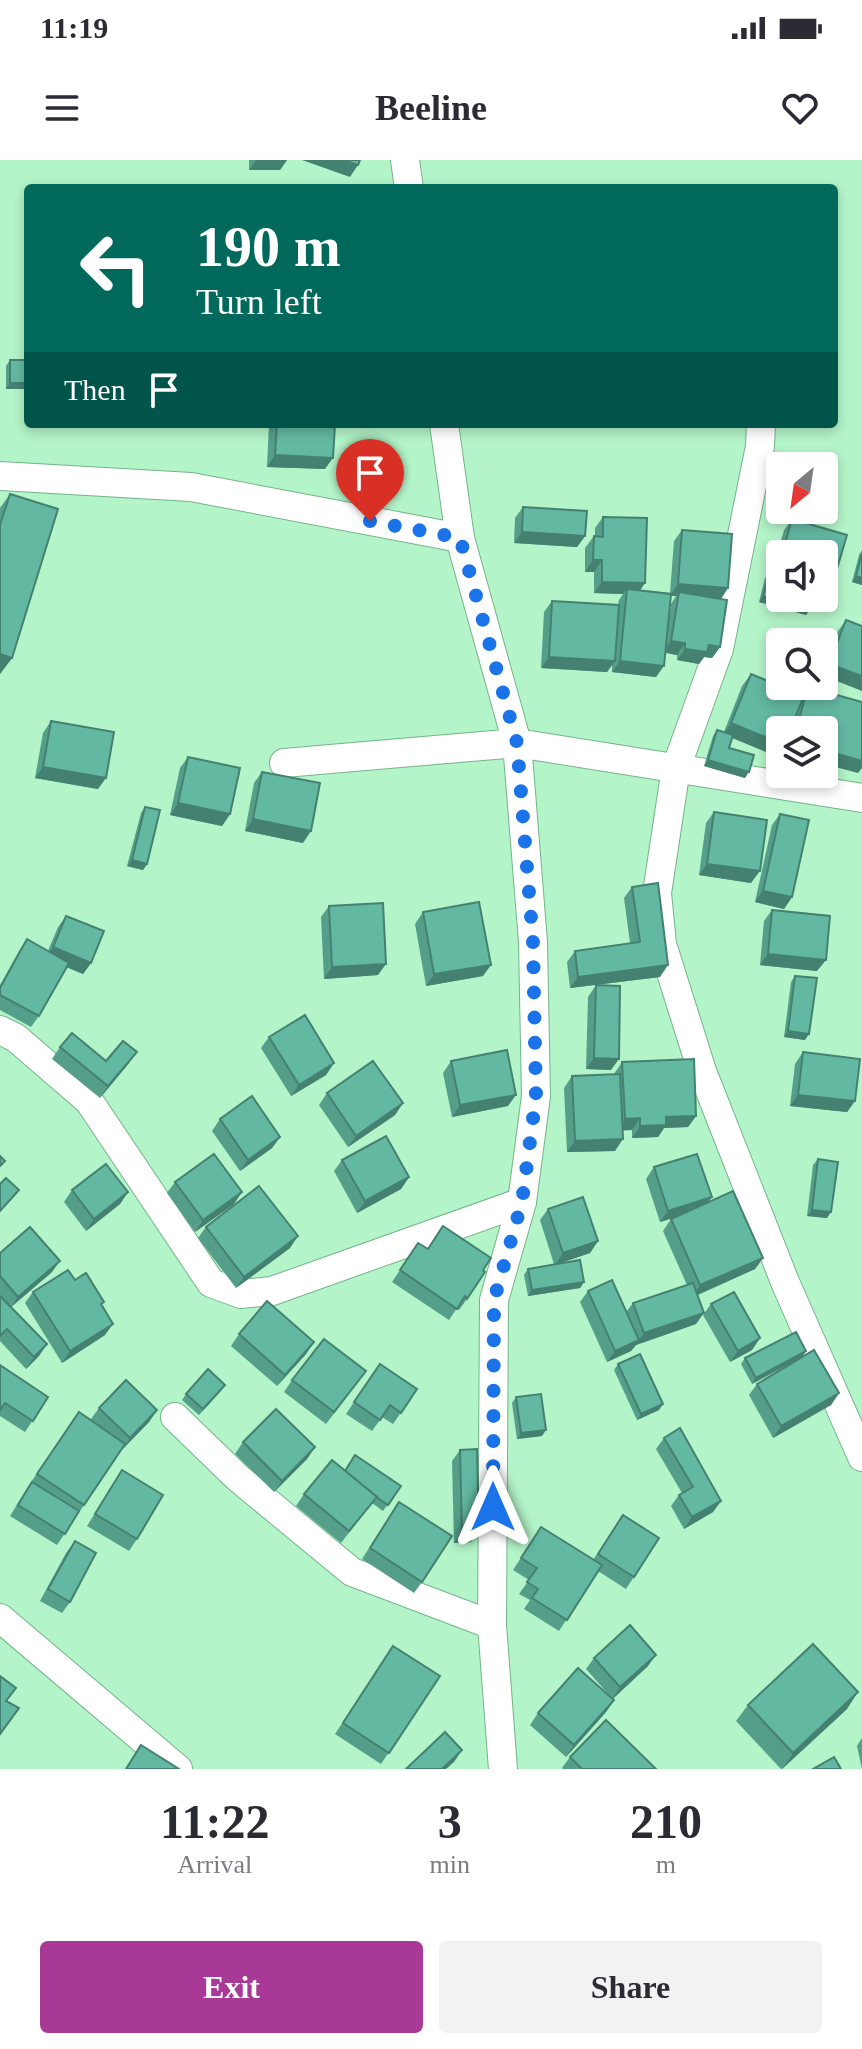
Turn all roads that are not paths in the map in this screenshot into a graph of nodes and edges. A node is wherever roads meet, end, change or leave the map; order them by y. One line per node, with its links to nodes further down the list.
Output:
1 (405, 160): 2 (street)
2 (408, 184)
3 (445, 428): 6 (street)
4 (761, 428): 9 (street)
5 (0, 476): 6 (street)
6 (460, 538): 7 (street)
7 (517, 743): 8 (street); 9 (street); 12 (street)
8 (284, 763)
9 (676, 768): 10 (street); 14 (street)
10 (862, 798)
11 (0, 1030): 12 (street)
12 (522, 1202): 16 (street)
13 (175, 1417): 16 (street)
14 (862, 1457)
15 (0, 1618): 17 (street)
16 (492, 1625): 18 (street)
17 (178, 1769)
18 (503, 1769)

